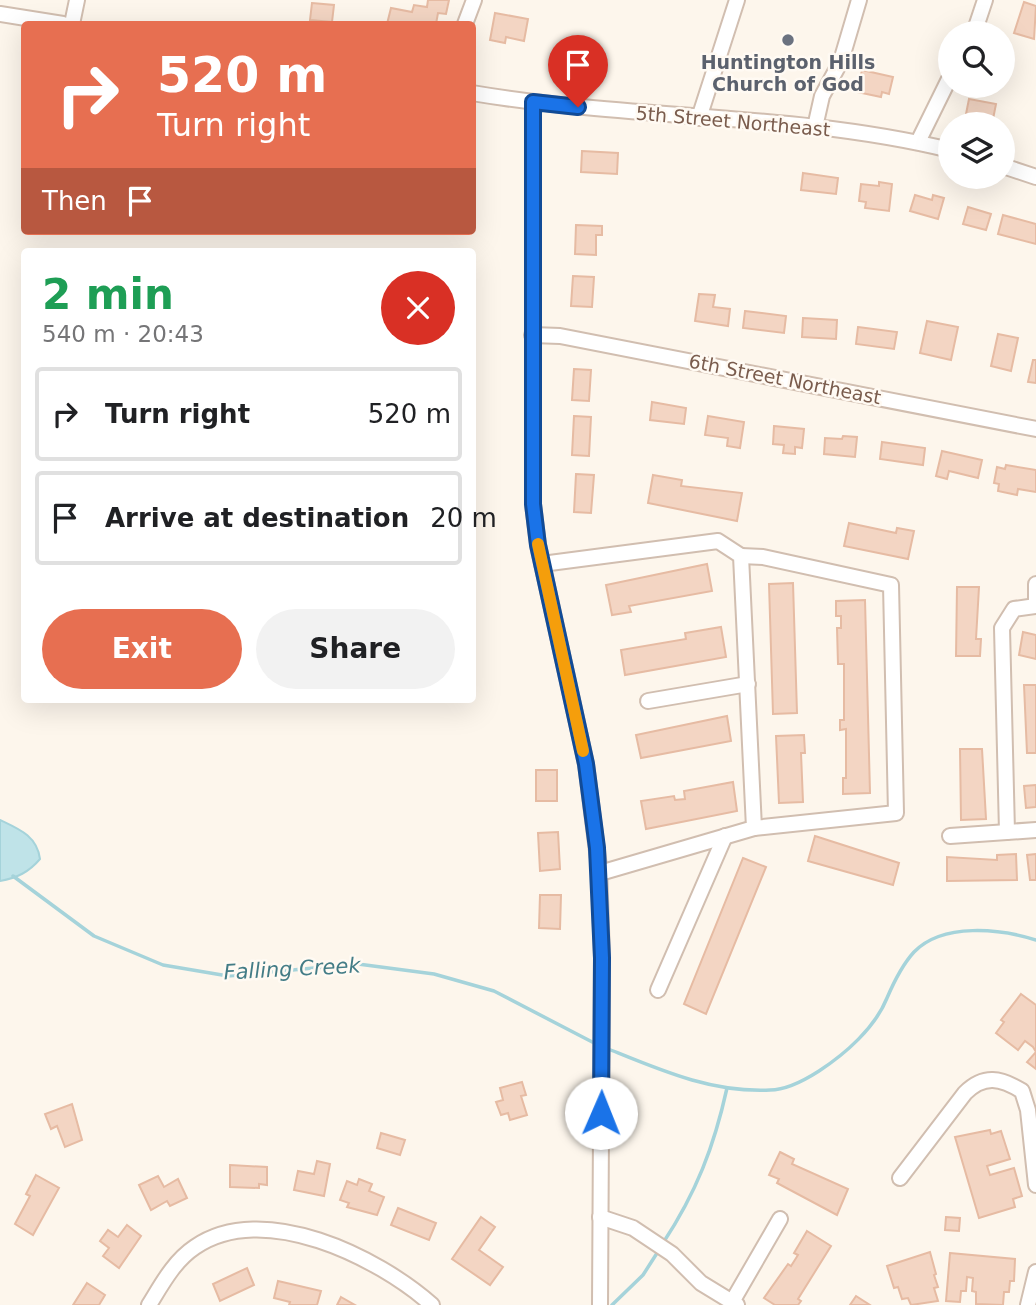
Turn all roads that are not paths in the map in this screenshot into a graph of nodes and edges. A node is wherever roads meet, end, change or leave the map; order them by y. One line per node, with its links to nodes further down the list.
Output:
1 (77, 0): 8 (street)
2 (474, 0): 9 (street)
3 (737, 0): 14 (street)
4 (859, 0): 15 (street)
5 (985, 0): 10 (street)
6 (0, 14): 7 (street)
7 (44, 21)
8 (73, 21)
9 (466, 21)
10 (978, 21)
11 (476, 94): 13 (street, 5th Street Northeast)
12 (940, 98): 16 (street)
13 (533, 102): 14 (street, 5th Street Northeast); 20 (street)
14 (699, 118): 15 (street, 5th Street Northeast)
15 (815, 127): 16 (street, 5th Street Northeast)
16 (918, 142): 17 (street, 5th Street Northeast)
17 (938, 147)
18 (1015, 170): 19 (street)
19 (1036, 177)
20 (532, 335): 21 (street, 6th Street Northeast); 23 (street)
21 (1036, 429)
22 (741, 556): 23 (street); 27 (street); 29 (street)
23 (542, 564): 34 (street)
24 (1036, 584): 25 (street)
25 (1036, 606): 26 (street); 31 (street)
26 (1036, 613)
27 (748, 684): 28 (street); 29 (street)
28 (648, 701)
29 (754, 828): 32 (street)
30 (1036, 830): 31 (street)
31 (1007, 832): 33 (street)
32 (725, 836): 34 (street); 35 (street)
33 (950, 836)
34 (600, 873): 38 (street)
35 (658, 989)
36 (901, 1178): 37 (street)
37 (1036, 1185)
38 (600, 1217): 41 (street); 44 (street)
39 (780, 1219): 41 (street)
40 (1036, 1272): 45 (street)
41 (735, 1303)
42 (149, 1305): 43 (street)
43 (432, 1305)
44 (600, 1305)
45 (1028, 1305)

